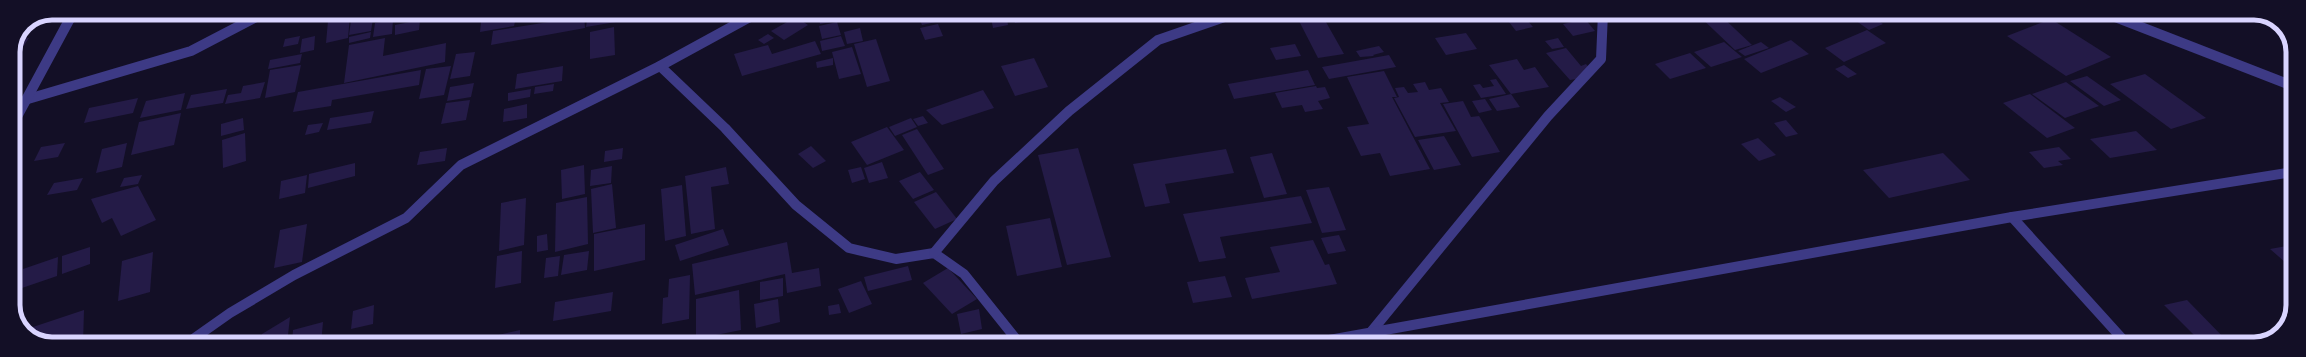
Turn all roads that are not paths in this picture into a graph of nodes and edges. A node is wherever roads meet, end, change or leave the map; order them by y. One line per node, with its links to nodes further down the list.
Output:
1 (69, 20): 9 (street)
2 (251, 20): 9 (street)
3 (744, 20): 7 (street)
4 (1216, 20): 13 (street)
5 (1603, 20): 14 (street)
6 (2124, 20): 8 (street)
7 (660, 66): 13 (street); 15 (street)
8 (2286, 83)
9 (28, 99): 10 (street)
10 (20, 112)
11 (2286, 173): 12 (street)
12 (2012, 216): 14 (street); 18 (street)
13 (934, 253): 16 (street)
14 (1371, 332): 17 (street)
15 (196, 337)
16 (1014, 337)
17 (1344, 337)
18 (2121, 337)

